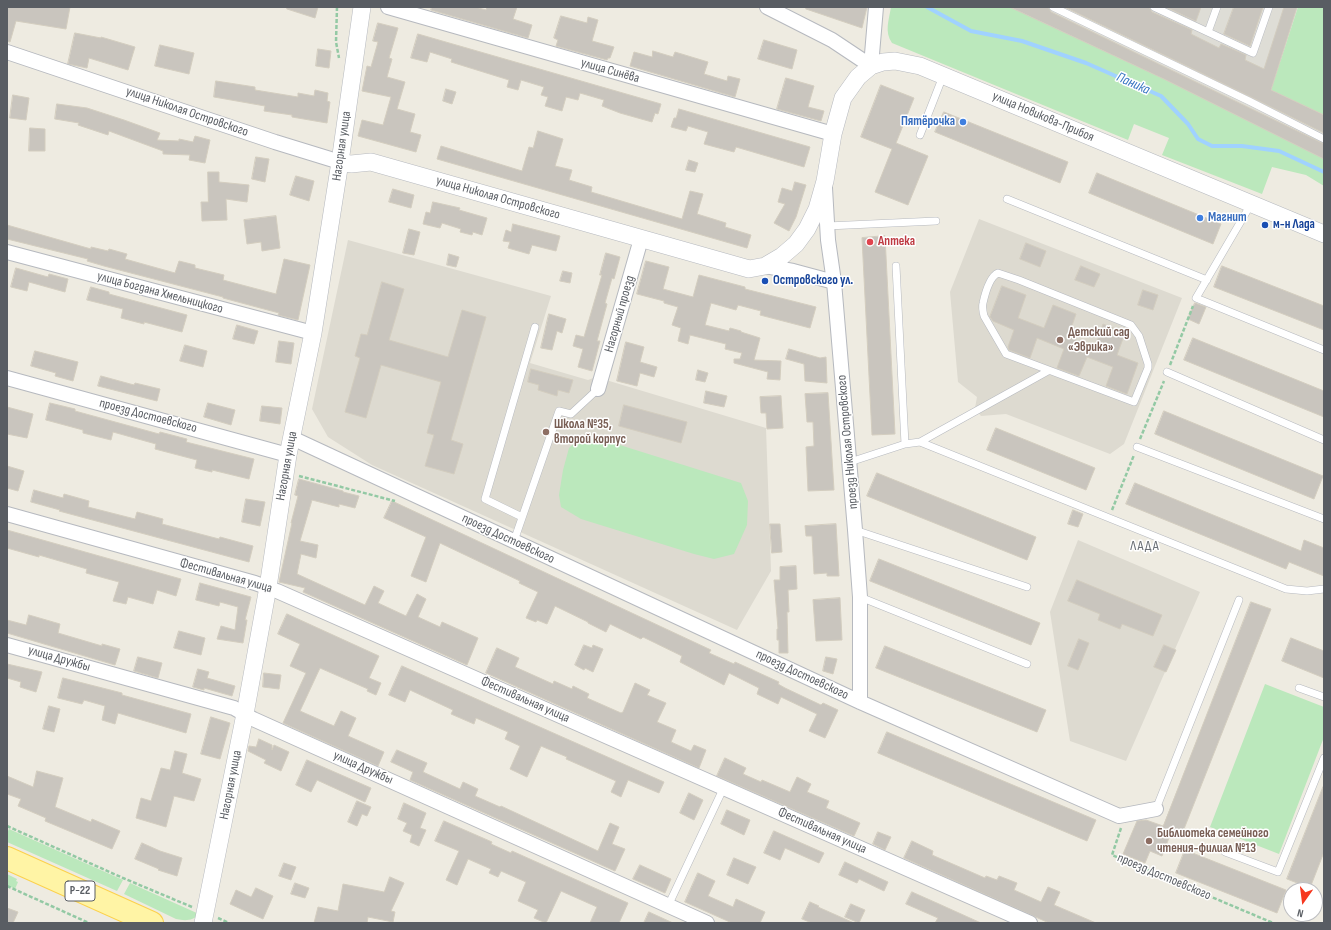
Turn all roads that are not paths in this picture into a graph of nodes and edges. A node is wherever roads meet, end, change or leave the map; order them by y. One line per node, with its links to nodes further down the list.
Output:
1 (362, 7): 16 (street, Нагорная улица)
2 (388, 7): 13 (street, улица Синёва)
3 (767, 7): 11 (street)
4 (876, 7): 11 (street)
5 (1053, 7): 15 (lane)
6 (1154, 7): 9 (lane)
7 (1217, 7): 9 (lane)
8 (1270, 7): 9 (lane)
9 (1208, 32)
10 (7, 52): 16 (street, улица Николая Островского)
11 (871, 66): 12 (street, улица Новикова-Прибоя); 13 (street, улица Николая Островского)
12 (943, 75): 14 (lane); 19 (street, улица Новикова-Прибоя)
13 (833, 134): 17 (street, улица Николая Островского)
14 (920, 135)
15 (1324, 139)
16 (340, 162): 23 (street, улица Николая Островского); 30 (street, Нагорная улица)
17 (825, 181): 21 (street, проезд Николая Островского); 25 (street, улица Николая Островского)
18 (1007, 200): 27 (lane)
19 (1251, 204): 22 (street, улица Новикова-Прибоя); 27 (lane)
20 (936, 221): 21 (lane)
21 (827, 226): 28 (street, проезд Николая Островского)
22 (1324, 234)
23 (641, 239): 25 (street, улица Николая Островского); 35 (street, Нагорный проезд)
24 (7, 252): 30 (street, улица Богдана Хмельницкого)
25 (765, 266): 28 (street)
26 (896, 266): 39 (lane)
27 (1207, 280): 31 (lane)
28 (834, 282): 42 (street, проезд Николая Островского)
29 (535, 327): 44 (lane)
30 (312, 333): 36 (street, Нагорная улица)
31 (1324, 350)
32 (1048, 371): 32 (lane); 38 (lane)
33 (1167, 372): 37 (lane)
34 (7, 378): 41 (street, проезд Достоевского)
35 (598, 390): 44 (lane)
36 (292, 438): 41 (street, Нагорная улица); 47 (street, проезд Достоевского)
37 (1324, 440)
38 (920, 442): 39 (lane); 50 (lane)
39 (905, 444): 42 (lane)
40 (1137, 447): 45 (lane)
41 (288, 455): 48 (street, Нагорная улица)
42 (850, 462): 46 (street, проезд Николая Островского)
43 (7, 514): 48 (street, Фестивальная улица)
44 (522, 518): 47 (lane)
45 (1324, 520)
46 (855, 530): 49 (lane); 51 (street, проезд Николая Островского)
47 (514, 541): 57 (street, проезд Достоевского)
48 (268, 587): 58 (street, Нагорная улица); 60 (street, Фестивальная улица)
49 (1028, 587)
50 (1324, 589)
51 (860, 597): 54 (lane); 57 (street, проезд Николая Островского)
52 (1239, 600): 61 (lane)
53 (7, 645): 58 (street, улица Дружбы)
54 (1027, 664)
55 (1299, 688): 56 (lane)
56 (1324, 697)
57 (860, 702): 61 (street, проезд Достоевского)
58 (245, 714): 64 (street, улица Дружбы); 65 (street, Нагорная улица)
59 (1324, 758): 62 (lane)
60 (724, 788): 64 (lane); 68 (street, Фестивальная улица)
61 (1156, 809)
62 (1226, 852)
63 (7, 858): 66 (main road, Р-22)
64 (668, 906): 67 (street, улица Дружбы)
65 (204, 918)
66 (152, 923)
67 (707, 923)
68 (1030, 923)

